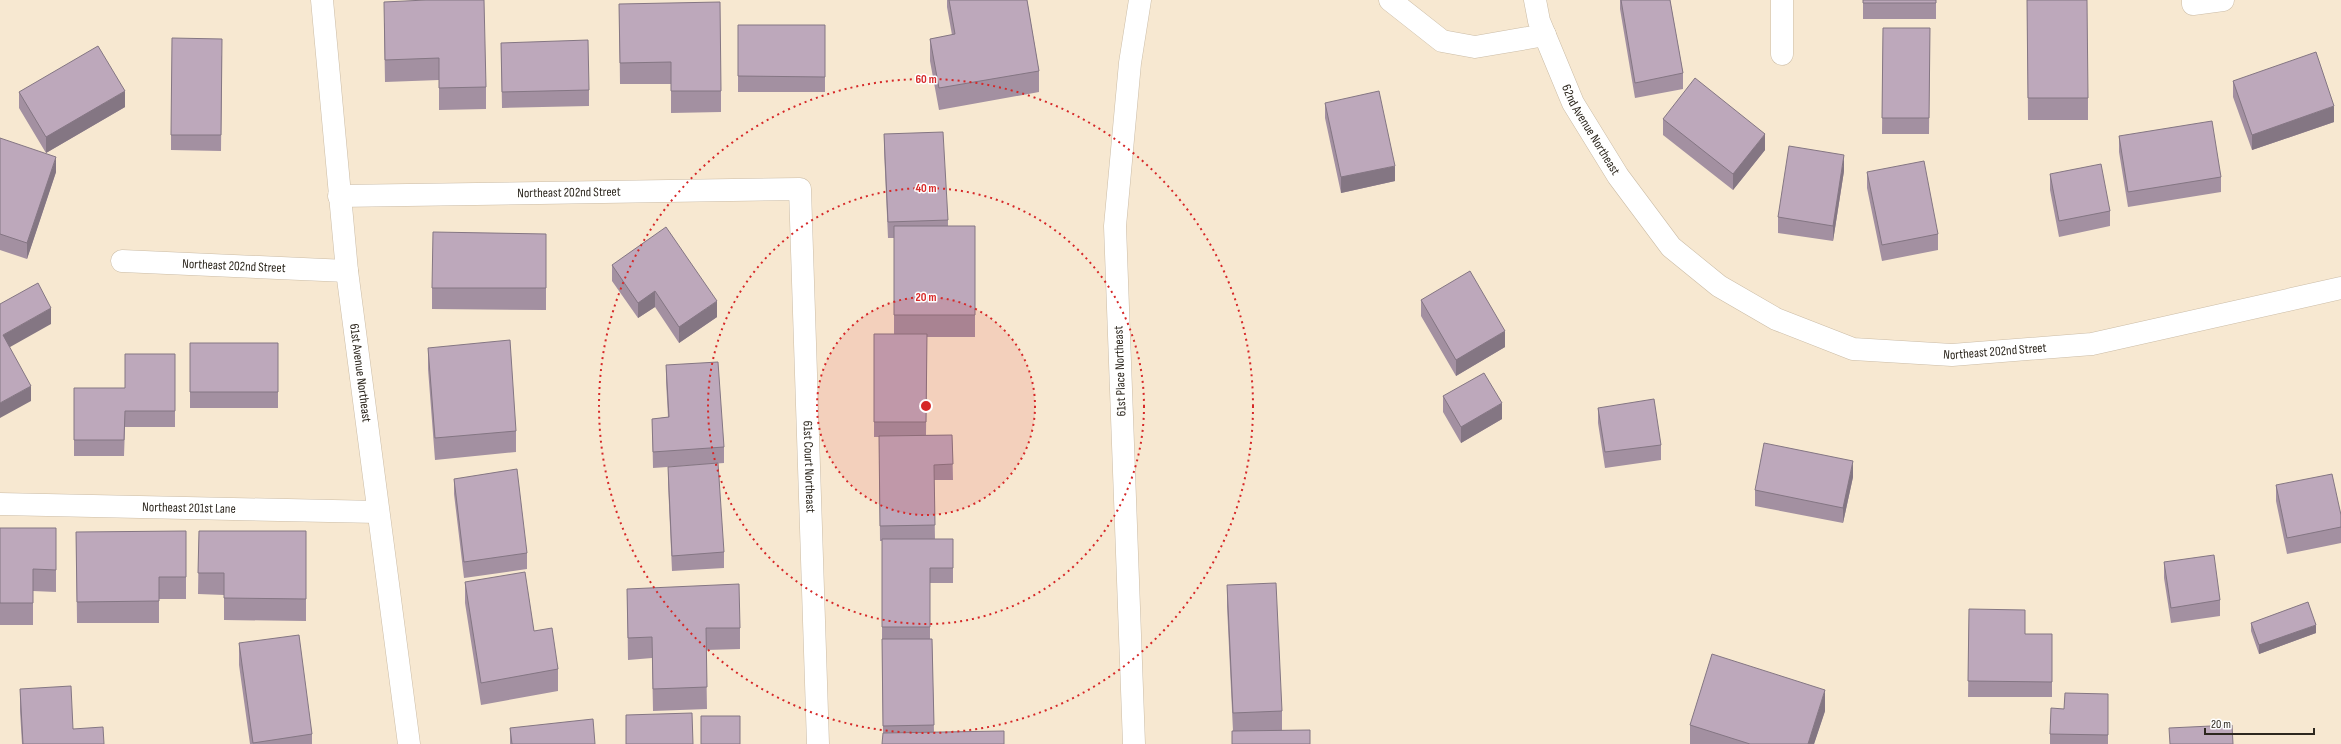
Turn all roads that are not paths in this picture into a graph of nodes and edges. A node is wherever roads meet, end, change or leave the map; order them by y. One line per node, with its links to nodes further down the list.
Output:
1 (322, 0): 11 (street, 61st Avenue Northeast)
2 (1140, 0): 20 (street, 61st Place Northeast)
3 (1390, 0): 8 (street)
4 (1535, 0): 8 (street, 62nd Avenue Northeast)
5 (1782, 0): 9 (street)
6 (2223, 0): 7 (street)
7 (2193, 2)
8 (1545, 35): 12 (street, 62nd Avenue Northeast)
9 (1782, 54)
10 (800, 189): 11 (street, Northeast 202nd Street); 19 (street, 61st Court Northeast)
11 (339, 196): 14 (street, 61st Avenue Northeast)
12 (1671, 247): 15 (street, Northeast 202nd Street)
13 (122, 261): 14 (street, Northeast 202nd Street)
14 (346, 270): 17 (street, 61st Avenue Northeast)
15 (2340, 292)
16 (0, 504): 17 (street, Northeast 201st Lane)
17 (378, 512): 18 (street, 61st Avenue Northeast)
18 (408, 744)
19 (818, 744)
20 (1134, 744)

